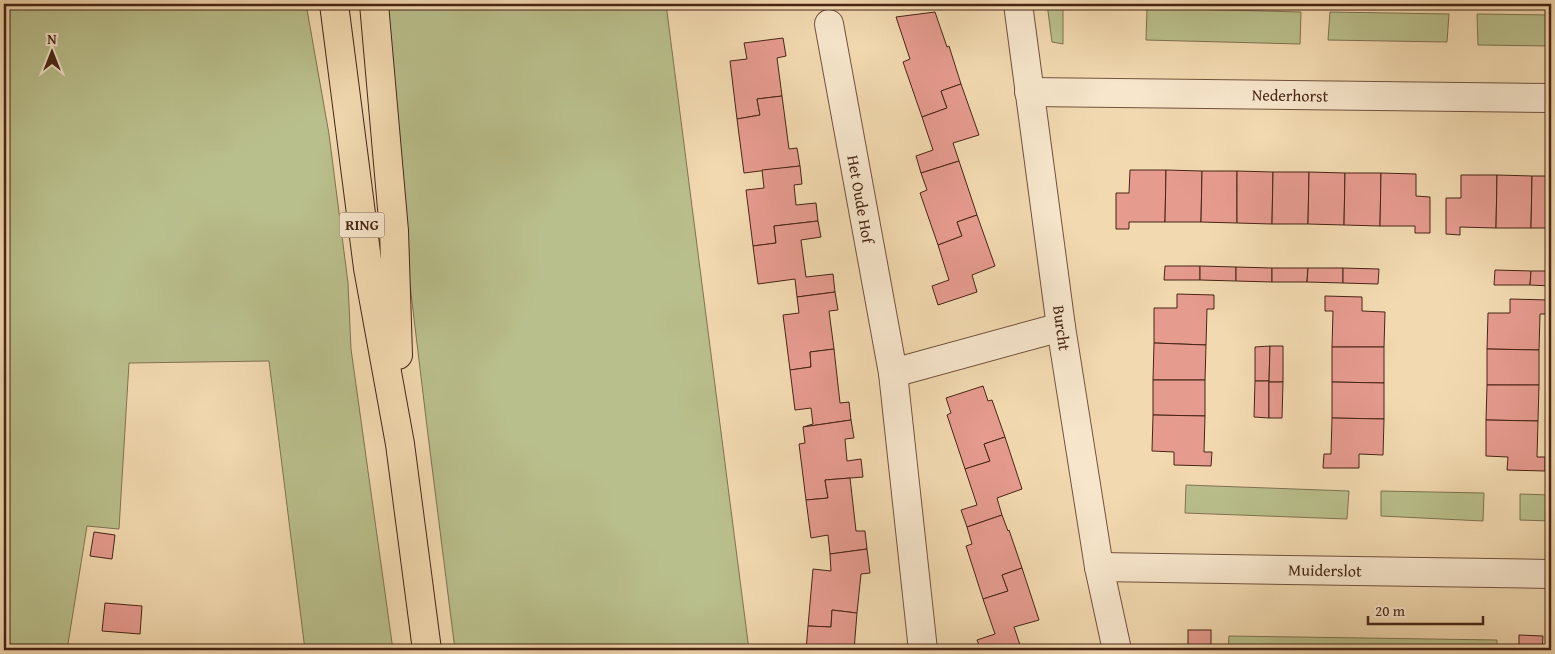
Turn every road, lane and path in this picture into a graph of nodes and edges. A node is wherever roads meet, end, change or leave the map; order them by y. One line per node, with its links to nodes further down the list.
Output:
1 (334, 4): 9 (main road, RING)
2 (374, 4): 9 (main road, RING)
3 (1018, 4): 5 (street, Burcht)
4 (829, 24): 8 (street, Het Oude Hof)
5 (1029, 92): 6 (street, Nederhorst); 7 (street, Burcht)
6 (1551, 98)
7 (1061, 327): 8 (street); 10 (street, Burcht)
8 (892, 373): 13 (street, Het Oude Hof)
9 (400, 444): 12 (main road, RING)
10 (1099, 567): 11 (street, Muiderslot); 14 (street, Burcht)
11 (1551, 574)
12 (427, 650)
13 (923, 650)
14 (1117, 650)

